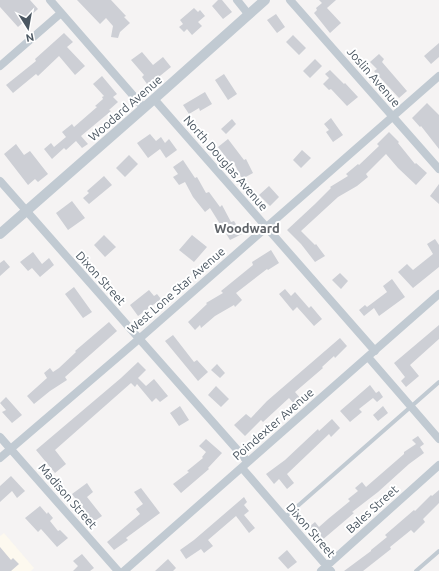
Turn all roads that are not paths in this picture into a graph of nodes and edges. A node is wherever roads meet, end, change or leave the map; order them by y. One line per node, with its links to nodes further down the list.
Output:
1 (50, 0): 5 (street)
2 (237, 0): 6 (street)
3 (265, 0): 6 (street, Woodard Avenue)
4 (290, 0): 11 (street, Joslin Avenue)
5 (61, 13): 7 (street); 10 (street)
6 (249, 15): 9 (street, Woodard Avenue)
7 (0, 66)
8 (439, 76): 11 (street, West Lone Star Avenue)
9 (154, 100): 10 (street, Woodard Avenue); 15 (street, North Douglas Avenue)
10 (144, 108): 14 (street, Woodard Avenue)
11 (393, 116): 12 (street, Joslin Avenue); 15 (street, West Lone Star Avenue)
12 (439, 169)
13 (0, 182): 14 (street, Dixon Street)
14 (26, 211): 16 (street, Woodard Avenue); 18 (street, Dixon Street)
15 (266, 228): 18 (street, West Lone Star Avenue); 19 (street, North Douglas Avenue)
16 (0, 234)
17 (439, 294): 19 (street, Poindexter Avenue)
18 (139, 339): 25 (street, West Lone Star Avenue); 27 (street, Dixon Street)
19 (375, 351): 20 (street, Poindexter Avenue)
20 (368, 357): 22 (street); 27 (street, Poindexter Avenue)
21 (439, 382): 22 (lane)
22 (410, 407): 24 (street); 30 (lane)
23 (0, 437): 25 (street, Madison Street)
24 (439, 439)
25 (10, 449): 26 (street, West Lone Star Avenue); 33 (street, Madison Street)
26 (0, 458)
27 (248, 462): 29 (street, Poindexter Avenue)
28 (439, 465): 32 (street, Bales Street)
29 (242, 468): 30 (street, Dixon Street); 34 (street, Poindexter Avenue)
30 (284, 518): 32 (street, Dixon Street)
31 (439, 551): 35 (lane)
32 (326, 569)
33 (118, 571)
34 (124, 571)
35 (416, 571)

